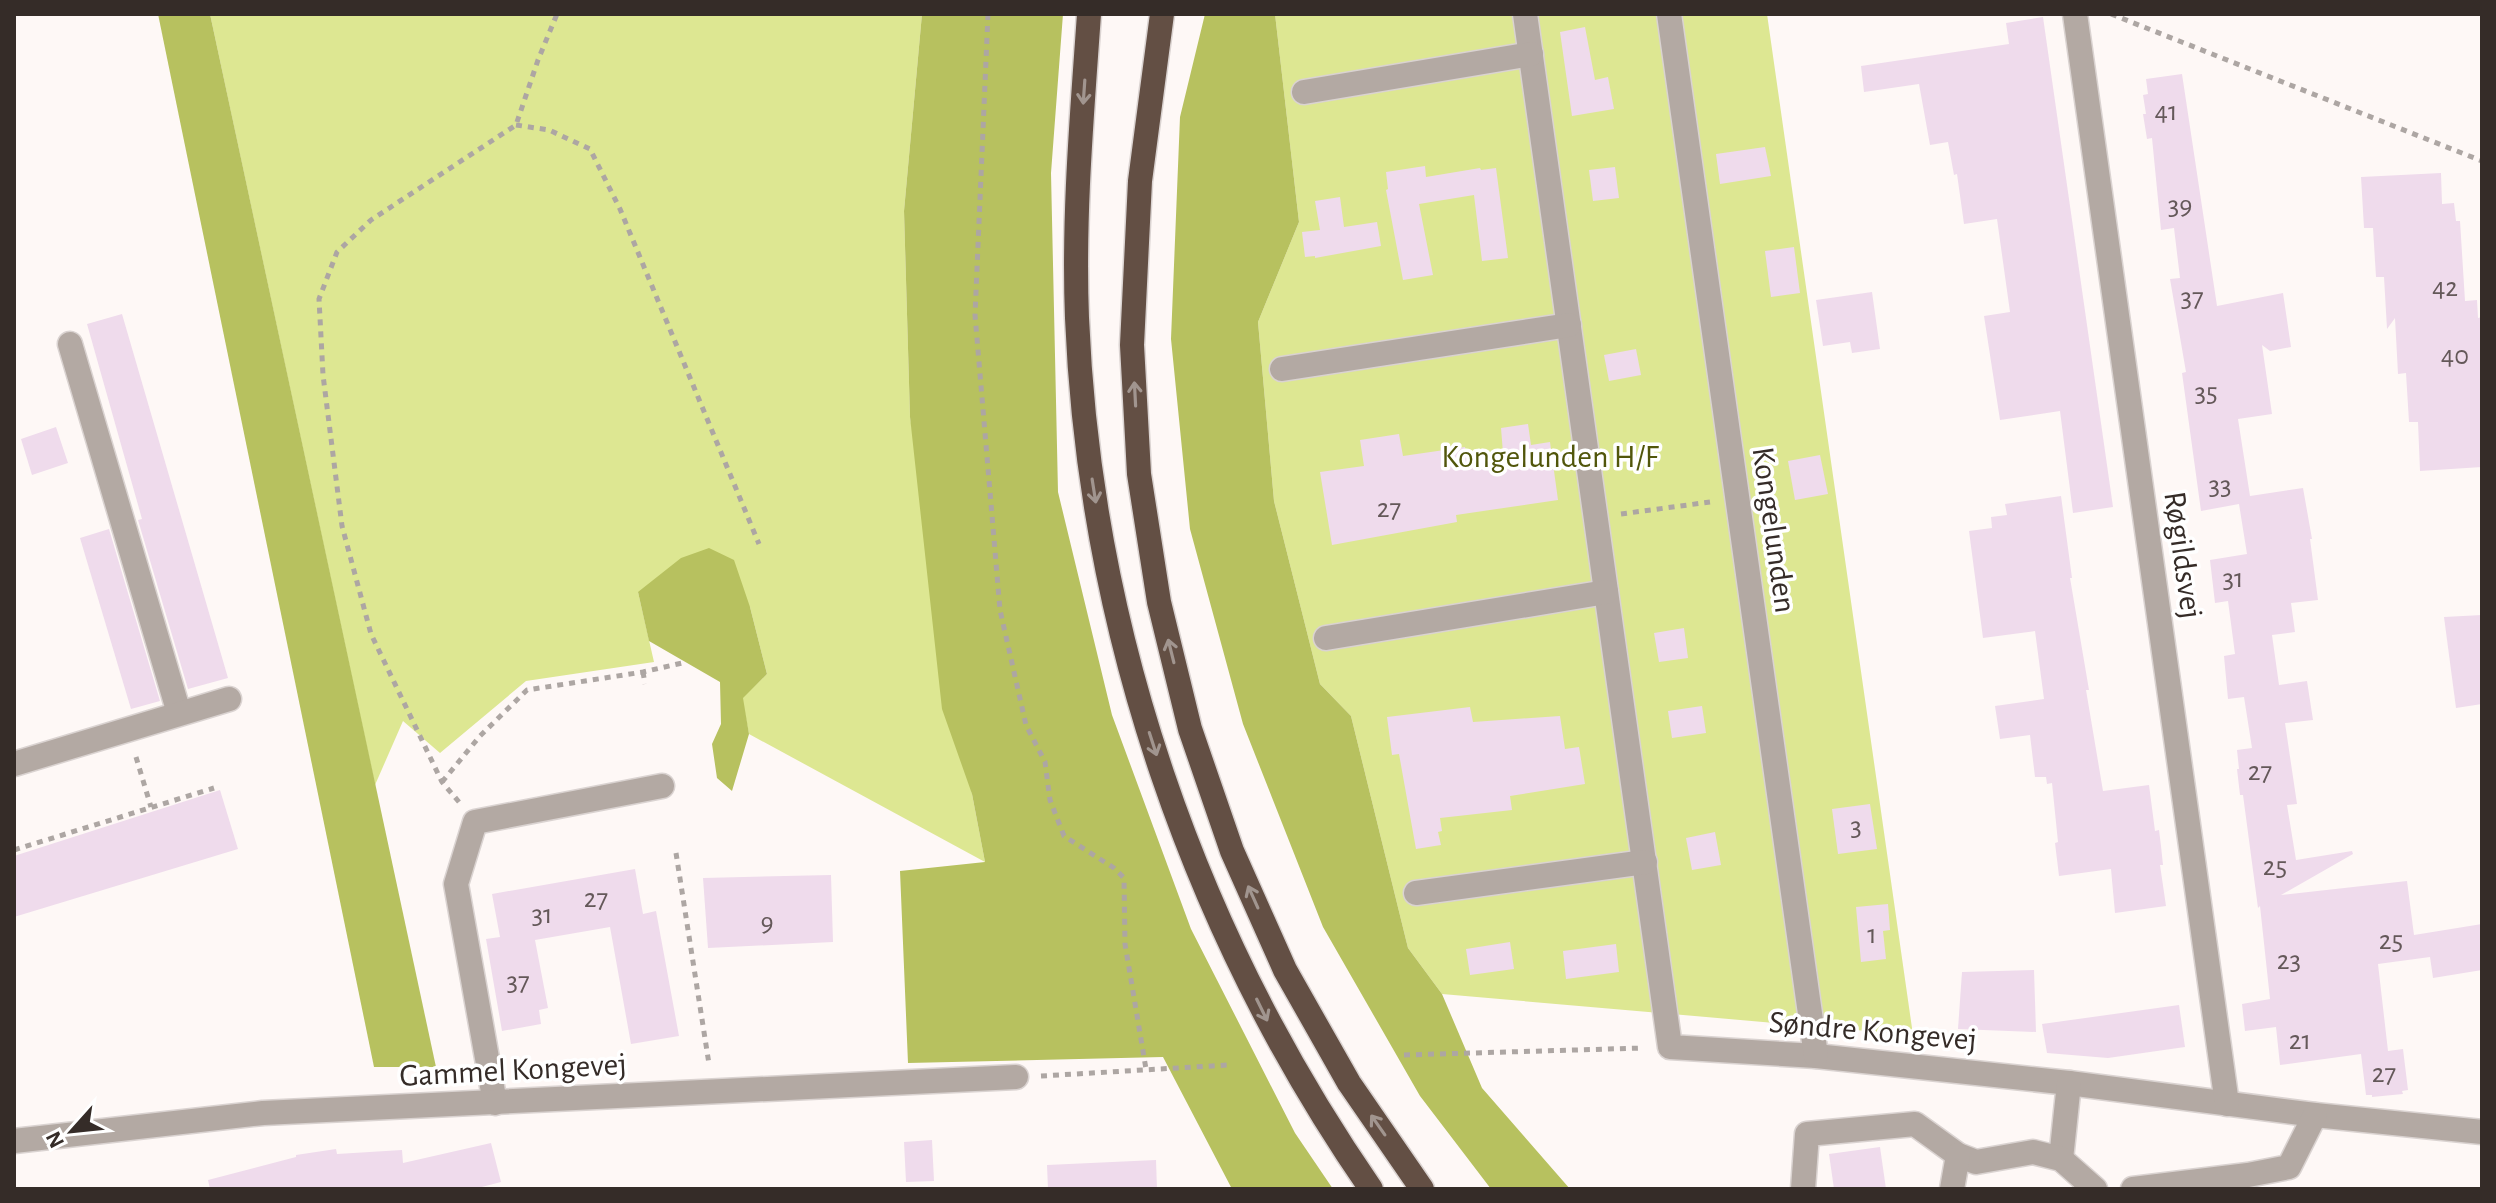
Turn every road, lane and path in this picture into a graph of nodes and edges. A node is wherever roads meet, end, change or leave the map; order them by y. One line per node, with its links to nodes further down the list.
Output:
1 (557, 14): 11 (path)
2 (988, 14): 41 (path)
3 (1089, 14): 54 (highway, one-way to 54)
4 (1162, 14): 55 (highway, one-way to 4)
5 (1525, 14): 9 (street)
6 (1669, 14): 16 (street, Kongelunden)
7 (2075, 14): 46 (street, Røgildsvej)
8 (2111, 14): 12 (path)
9 (1531, 54): 10 (street); 13 (street)
10 (1304, 92)
11 (516, 125): 18 (path); 28 (path)
12 (2482, 161)
13 (1569, 325): 15 (street); 17 (street)
14 (70, 344): 25 (street)
15 (1282, 369)
16 (1737, 498): 17 (path); 39 (street, Kongelunden)
17 (1596, 517): 19 (street)
18 (759, 544)
19 (1606, 592): 20 (street); 35 (street)
20 (1326, 638)
21 (682, 663): 22 (path)
22 (643, 672): 23 (path); 28 (path)
23 (645, 684)
24 (229, 699): 25 (street)
25 (179, 713): 26 (street)
26 (127, 729): 27 (street); 31 (path)
27 (14, 764)
28 (442, 782): 32 (path)
29 (662, 786): 32 (street)
30 (214, 788): 31 (path)
31 (151, 807): 33 (path)
32 (475, 822): 45 (street)
33 (14, 850)
34 (676, 853): 44 (path)
35 (1645, 862): 36 (street); 37 (street)
36 (1416, 893)
37 (1670, 1047): 38 (path); 39 (street, Søndre Kongevej)
38 (1404, 1055)
39 (1816, 1056): 43 (street, Søndre Kongevej)
40 (1228, 1065): 41 (path)
41 (1146, 1069): 42 (path)
42 (1016, 1077): 44 (street, Gammel Kongevej)
43 (2069, 1083): 46 (street, Søndre Kongevej); 51 (street)
44 (713, 1093): 45 (street, Gammel Kongevej)
45 (495, 1103): 49 (street, Gammel Kongevej)
46 (2227, 1104): 47 (street, Søndre Kongevej)
47 (2315, 1115): 48 (street, Søndre Kongevej); 52 (street)
48 (2482, 1132)
49 (14, 1141)
50 (1958, 1155): 51 (street); 56 (street); 57 (street)
51 (2061, 1159): 53 (street)
52 (2247, 1182): 58 (street)
53 (2088, 1186)
54 (1371, 1189)
55 (1422, 1189)
56 (1803, 1189)
57 (1952, 1189)
58 (2133, 1189)

